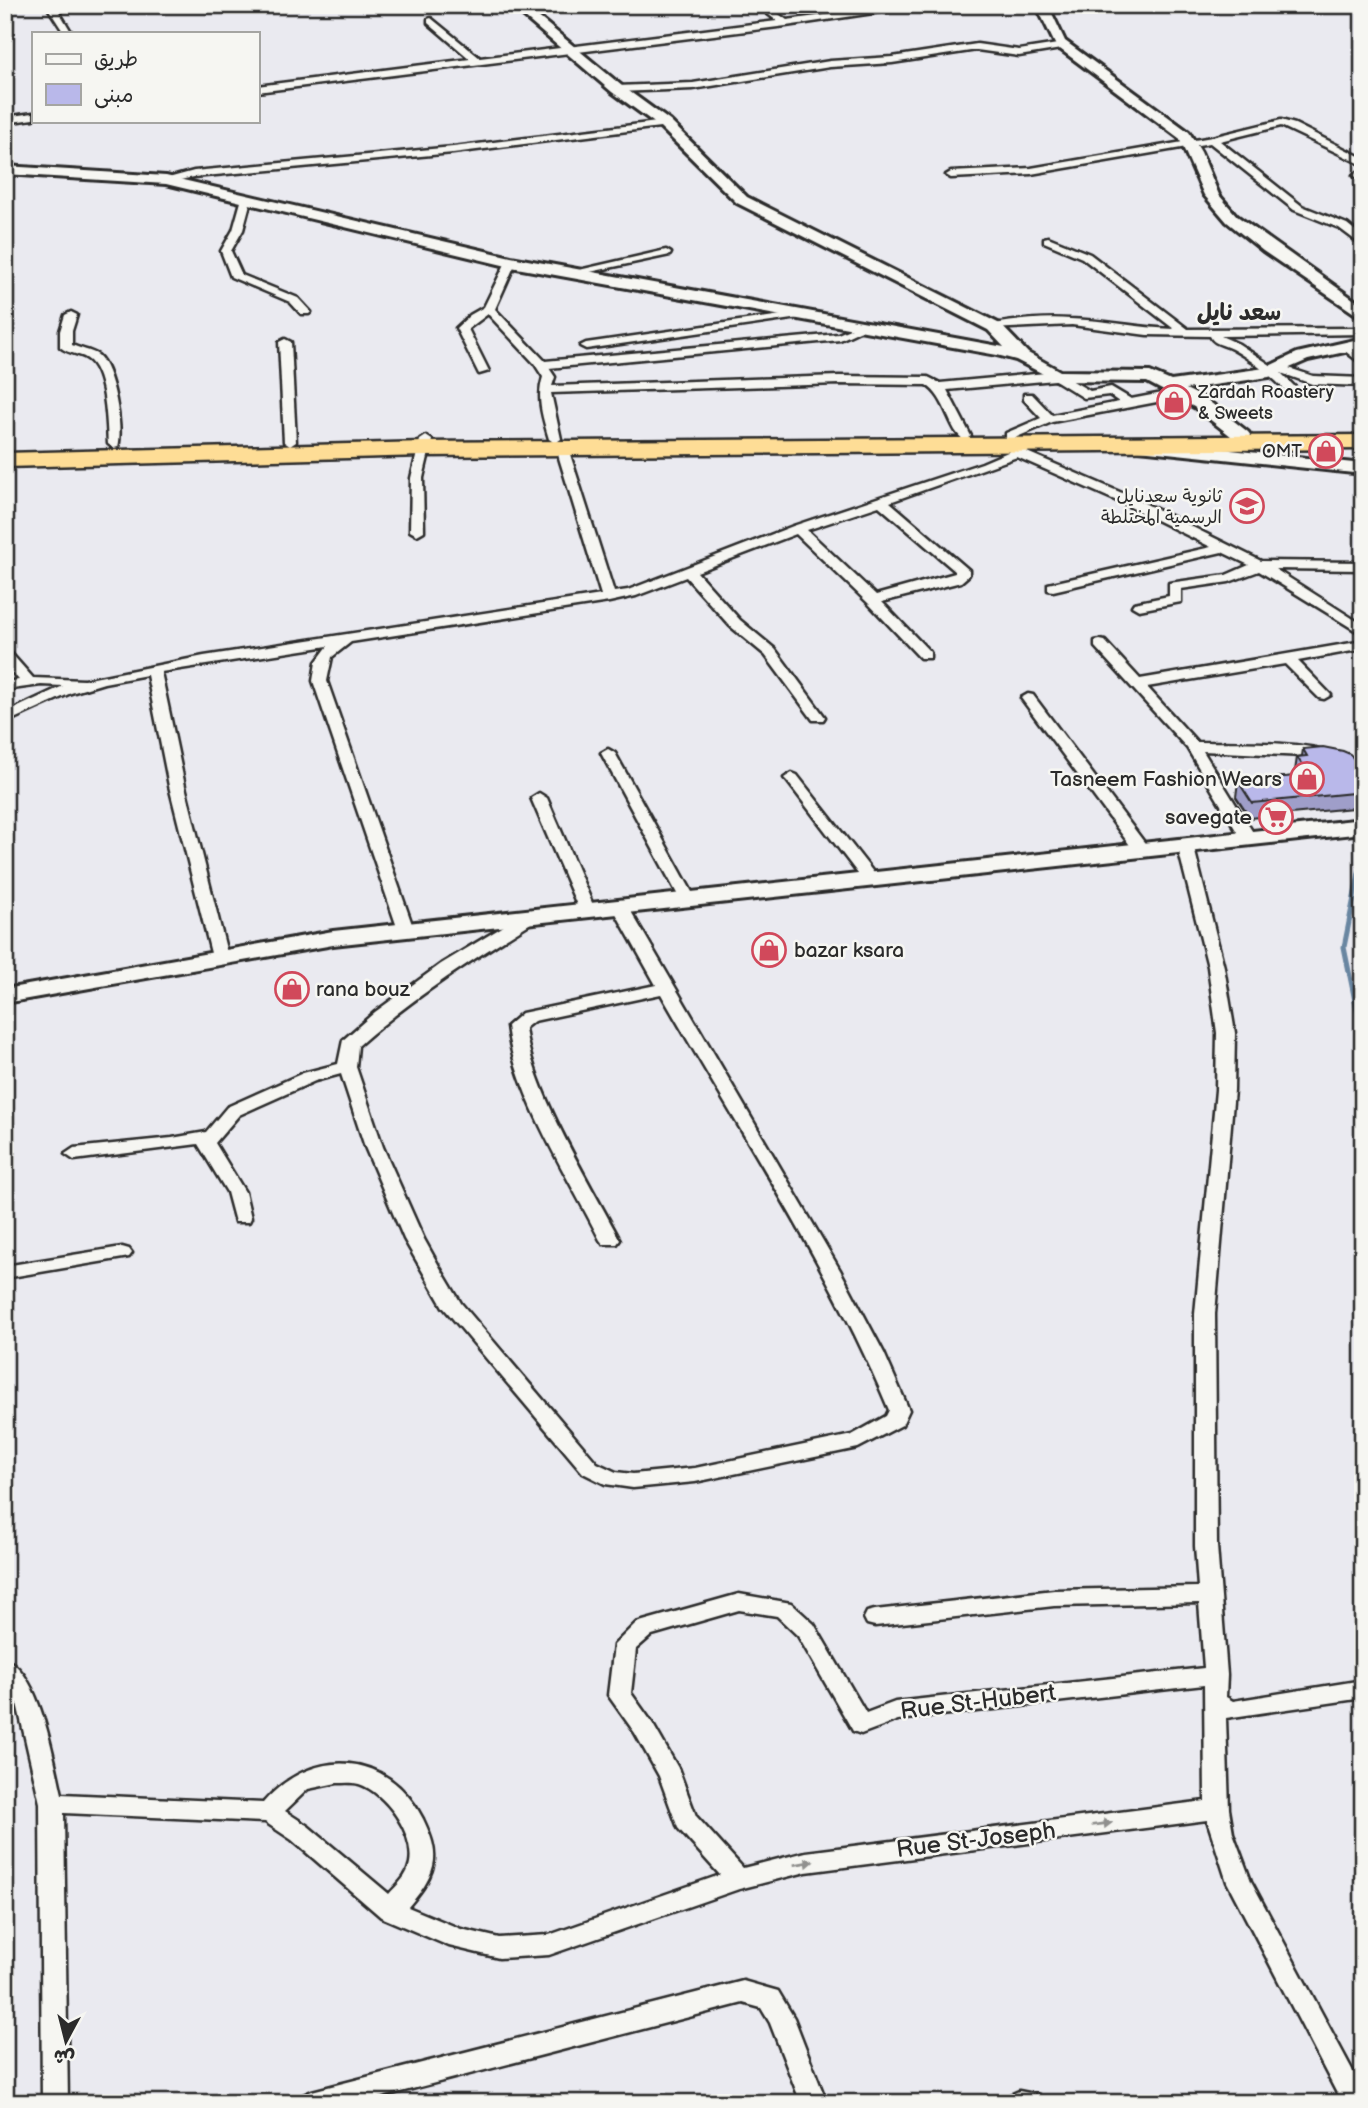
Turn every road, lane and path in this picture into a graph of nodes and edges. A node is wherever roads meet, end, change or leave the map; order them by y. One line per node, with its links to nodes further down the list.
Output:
1 (50, 5): 8 (street)
2 (516, 5): 10 (street)
3 (760, 5): 7 (street)
4 (923, 5): 7 (street)
5 (1042, 5): 9 (street)
6 (431, 21): 11 (street)
7 (786, 23): 10 (street)
8 (67, 32)
9 (1064, 46): 13 (street); 18 (street)
10 (569, 50): 11 (street); 13 (street)
11 (478, 61): 12 (street)
12 (259, 89)
13 (617, 89): 16 (street)
14 (32, 116): 15 (street)
15 (5, 120)
16 (666, 124): 24 (street); 37 (street)
17 (1212, 141): 18 (street); 19 (street); 27 (street)
18 (1191, 144): 22 (street); 33 (street)
19 (1363, 162)
20 (5, 170): 24 (street)
21 (1363, 172): 23 (street)
22 (951, 175)
23 (1363, 179)
24 (166, 180): 25 (street)
25 (246, 200): 29 (street); 32 (street)
26 (1048, 240): 38 (street)
27 (1363, 243)
28 (666, 253): 30 (street)
29 (511, 262): 30 (street); 31 (street)
30 (571, 273): 35 (street)
31 (489, 309): 47 (street); 49 (street)
32 (305, 312)
33 (1363, 314)
34 (71, 315): 68 (street)
35 (803, 315): 36 (street); 43 (street)
36 (864, 326): 45 (street); 47 (street)
37 (994, 327): 38 (street); 45 (street)
38 (1185, 331): 40 (street)
39 (1363, 331): 40 (street)
40 (1210, 332): 48 (street)
41 (285, 342): 62 (street)
42 (1363, 343): 44 (street)
43 (586, 346)
44 (1345, 346): 46 (street); 48 (street)
45 (1022, 356): 50 (street)
46 (1363, 362)
47 (542, 365): 53 (street)
48 (1273, 370): 51 (street); 54 (street); 55 (street)
49 (483, 371)
50 (1057, 376): 52 (street); 54 (street); 57 (street)
51 (1363, 382)
52 (938, 387): 53 (street); 60 (street)
53 (545, 390): 66 (street)
54 (1177, 390): 57 (street); 61 (street)
55 (1293, 391)
56 (1028, 397): 58 (street)
57 (1130, 404): 58 (street)
58 (1049, 419): 63 (street)
59 (1363, 435): 61 (highway)
60 (965, 436): 63 (highway); 66 (highway)
61 (1242, 436): 63 (highway)
62 (290, 442): 68 (highway); 69 (highway)
63 (1023, 442): 66 (highway); 67 (highway); 72 (street); 75 (street)
64 (1363, 442): 67 (highway)
65 (5, 443): 68 (highway)
66 (559, 443): 69 (highway); 80 (street)
67 (1127, 443): 71 (street)
68 (114, 444)
69 (425, 445): 70 (highway); 74 (street)
70 (5, 460)
71 (1363, 469)
72 (881, 501): 73 (street); 81 (street)
73 (798, 528): 78 (street); 81 (street)
74 (417, 531)
75 (1222, 548): 76 (street); 79 (street)
76 (1259, 565): 77 (street); 82 (street); 83 (street)
77 (1363, 566)
78 (688, 571): 80 (street); 97 (street)
79 (1053, 587)
80 (609, 598): 84 (street)
81 (873, 600): 88 (street)
82 (1139, 606)
83 (1363, 631)
84 (354, 637): 90 (street); 113 (street)
85 (1100, 644): 93 (street)
86 (1363, 645): 89 (street)
87 (5, 655): 91 (street)
88 (925, 655)
89 (1288, 659): 93 (street); 95 (street)
90 (153, 670): 92 (street); 114 (street)
91 (29, 682): 92 (street); 94 (street)
92 (87, 684): 98 (street)
93 (1136, 684): 99 (street)
94 (5, 686)
95 (1324, 695)
96 (1028, 698): 107 (street)
97 (818, 716)
98 (5, 719)
99 (1193, 746): 101 (street); 105 (street)
100 (608, 753): 109 (street)
101 (1363, 768)
102 (792, 778): 108 (street)
103 (539, 798): 111 (street)
104 (1363, 826): 105 (street)
105 (1249, 839): 106 (street)
106 (1185, 845): 107 (street); 124 (street)
107 (1141, 849): 108 (street)
108 (871, 880): 109 (street)
109 (689, 901): 110 (street)
110 (621, 908): 111 (street); 115 (street)
111 (588, 912): 112 (street)
112 (528, 918): 113 (street); 117 (street)
113 (406, 930): 114 (street)
114 (220, 957): 116 (street)
115 (665, 988): 117 (street); 121 (street)
116 (5, 996)
117 (346, 1067): 118 (street)
118 (212, 1136): 119 (street); 120 (street)
119 (74, 1154)
120 (242, 1218)
121 (610, 1240)
122 (122, 1252): 123 (street)
123 (5, 1272)
124 (1209, 1595): 125 (street); 127 (street)
125 (875, 1618)
126 (5, 1668): 130 (street)
127 (1216, 1675): 129 (street); 133 (street, Rue St-Hubert)
128 (1363, 1689): 129 (street)
129 (1214, 1701): 131 (street)
130 (52, 1803): 132 (street); 135 (street)
131 (1217, 1809): 133 (street, Rue St-Joseph, one-way to 131); 140 (street)
132 (270, 1813): 134 (street, Rue St-Joseph); 134 (street)
133 (738, 1879): 134 (street, Rue St-Joseph)
134 (390, 1910)
135 (55, 2103)
136 (312, 2103): 137 (street)
137 (814, 2103)
138 (1019, 2103): 139 (street)
139 (1030, 2103)
140 (1356, 2103)

